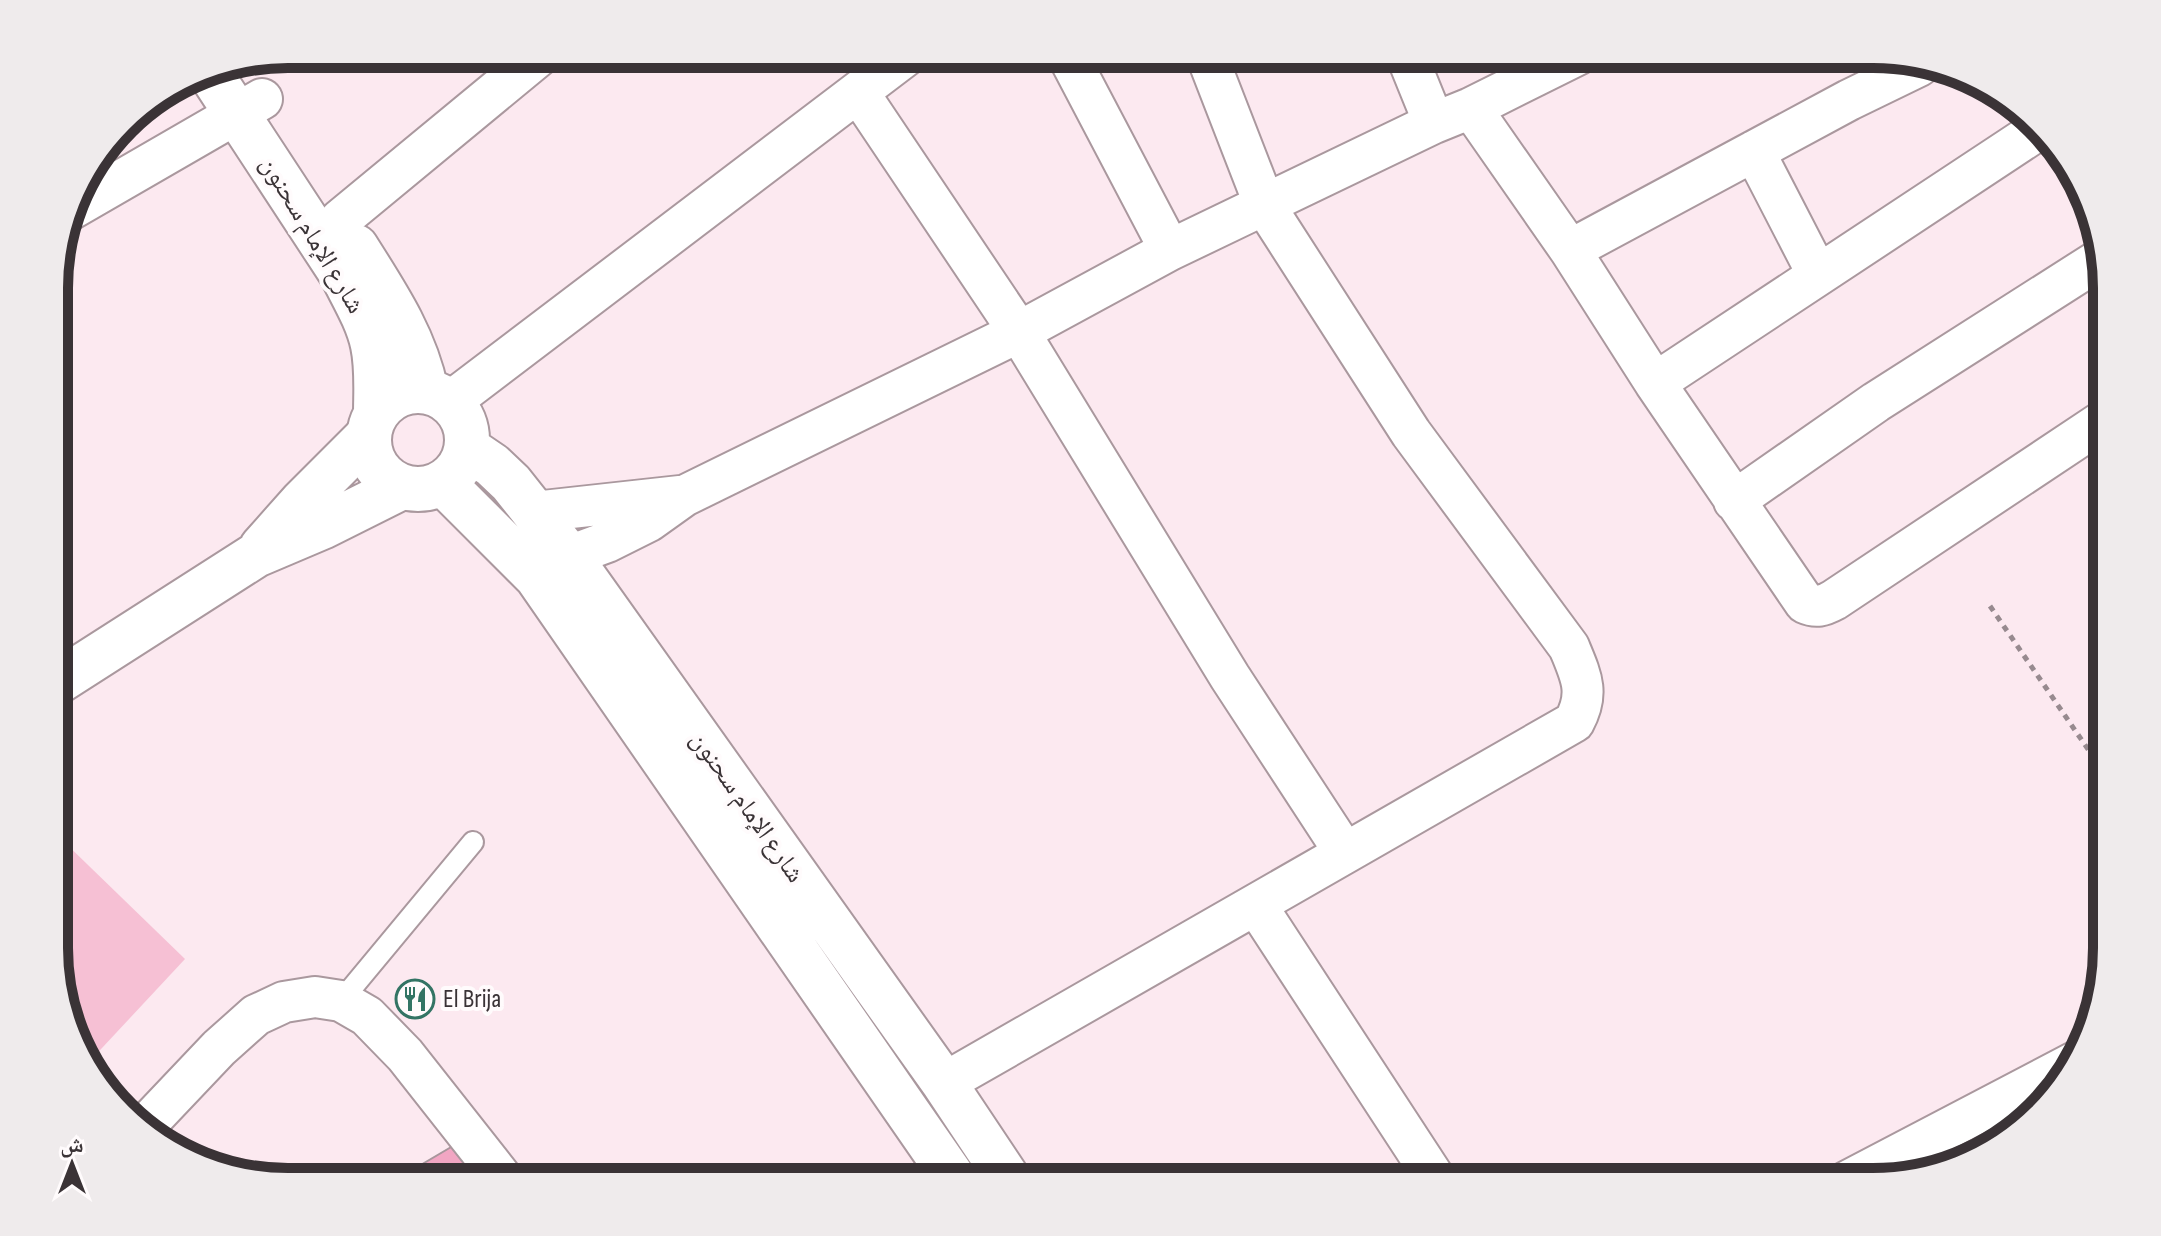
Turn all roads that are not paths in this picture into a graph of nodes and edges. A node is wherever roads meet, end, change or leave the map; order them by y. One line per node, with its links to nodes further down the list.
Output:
1 (524, 68): 17 (street)
2 (890, 68): 10 (street)
3 (1074, 68): 18 (street)
4 (1211, 68): 16 (street)
5 (1412, 68): 12 (street)
6 (1551, 68): 11 (street)
7 (1908, 71): 14 (street)
8 (222, 78): 9 (main road, شارع الإمام سحنون)
9 (246, 92): 15 (street); 17 (main road, شارع الإمام سحنون); 25 (main road, شارع الإمام سحنون)
10 (858, 92): 22 (street); 24 (street)
11 (1471, 108): 12 (street); 19 (street)
12 (1434, 123): 16 (street)
13 (2031, 135): 21 (street)
14 (1754, 151): 19 (street); 21 (street)
15 (88, 198)
16 (1265, 206): 18 (street); 35 (street)
17 (340, 220): 24 (main road, شارع الإمام سحنون)
18 (1170, 250): 22 (street)
19 (1570, 250): 23 (street)
20 (2092, 265): 29 (street)
21 (1818, 275): 23 (street)
22 (1019, 332): 28 (street); 35 (street)
23 (1655, 383): 29 (street)
24 (438, 396): 25 (main road); 27 (main road)
25 (372, 425): 27 (main road); 31 (main road)
26 (2093, 428): 29 (street)
27 (437, 473): 30 (main road, شارع الإمام سحنون); 31 (main road); 32 (main road, شارع الإمام سحنون)
28 (684, 496): 30 (street); 32 (street)
29 (1734, 501)
30 (534, 512): 32 (main road, شارع الإمام سحنون)
31 (256, 555): 33 (main road)
32 (553, 567): 39 (main road, شارع الإمام سحنون); 42 (main road, شارع الإمام سحنون)
33 (68, 675)
34 (473, 842): 37 (lane)
35 (1345, 853): 36 (street)
36 (1256, 905): 39 (street); 44 (street)
37 (341, 1001): 40 (street); 41 (street)
38 (2054, 1073): 45 (street)
39 (944, 1083): 43 (main road, شارع الإمام سحنون)
40 (151, 1120)
41 (494, 1168)
42 (947, 1168)
43 (1001, 1168)
44 (1428, 1168)
45 (1873, 1168)

